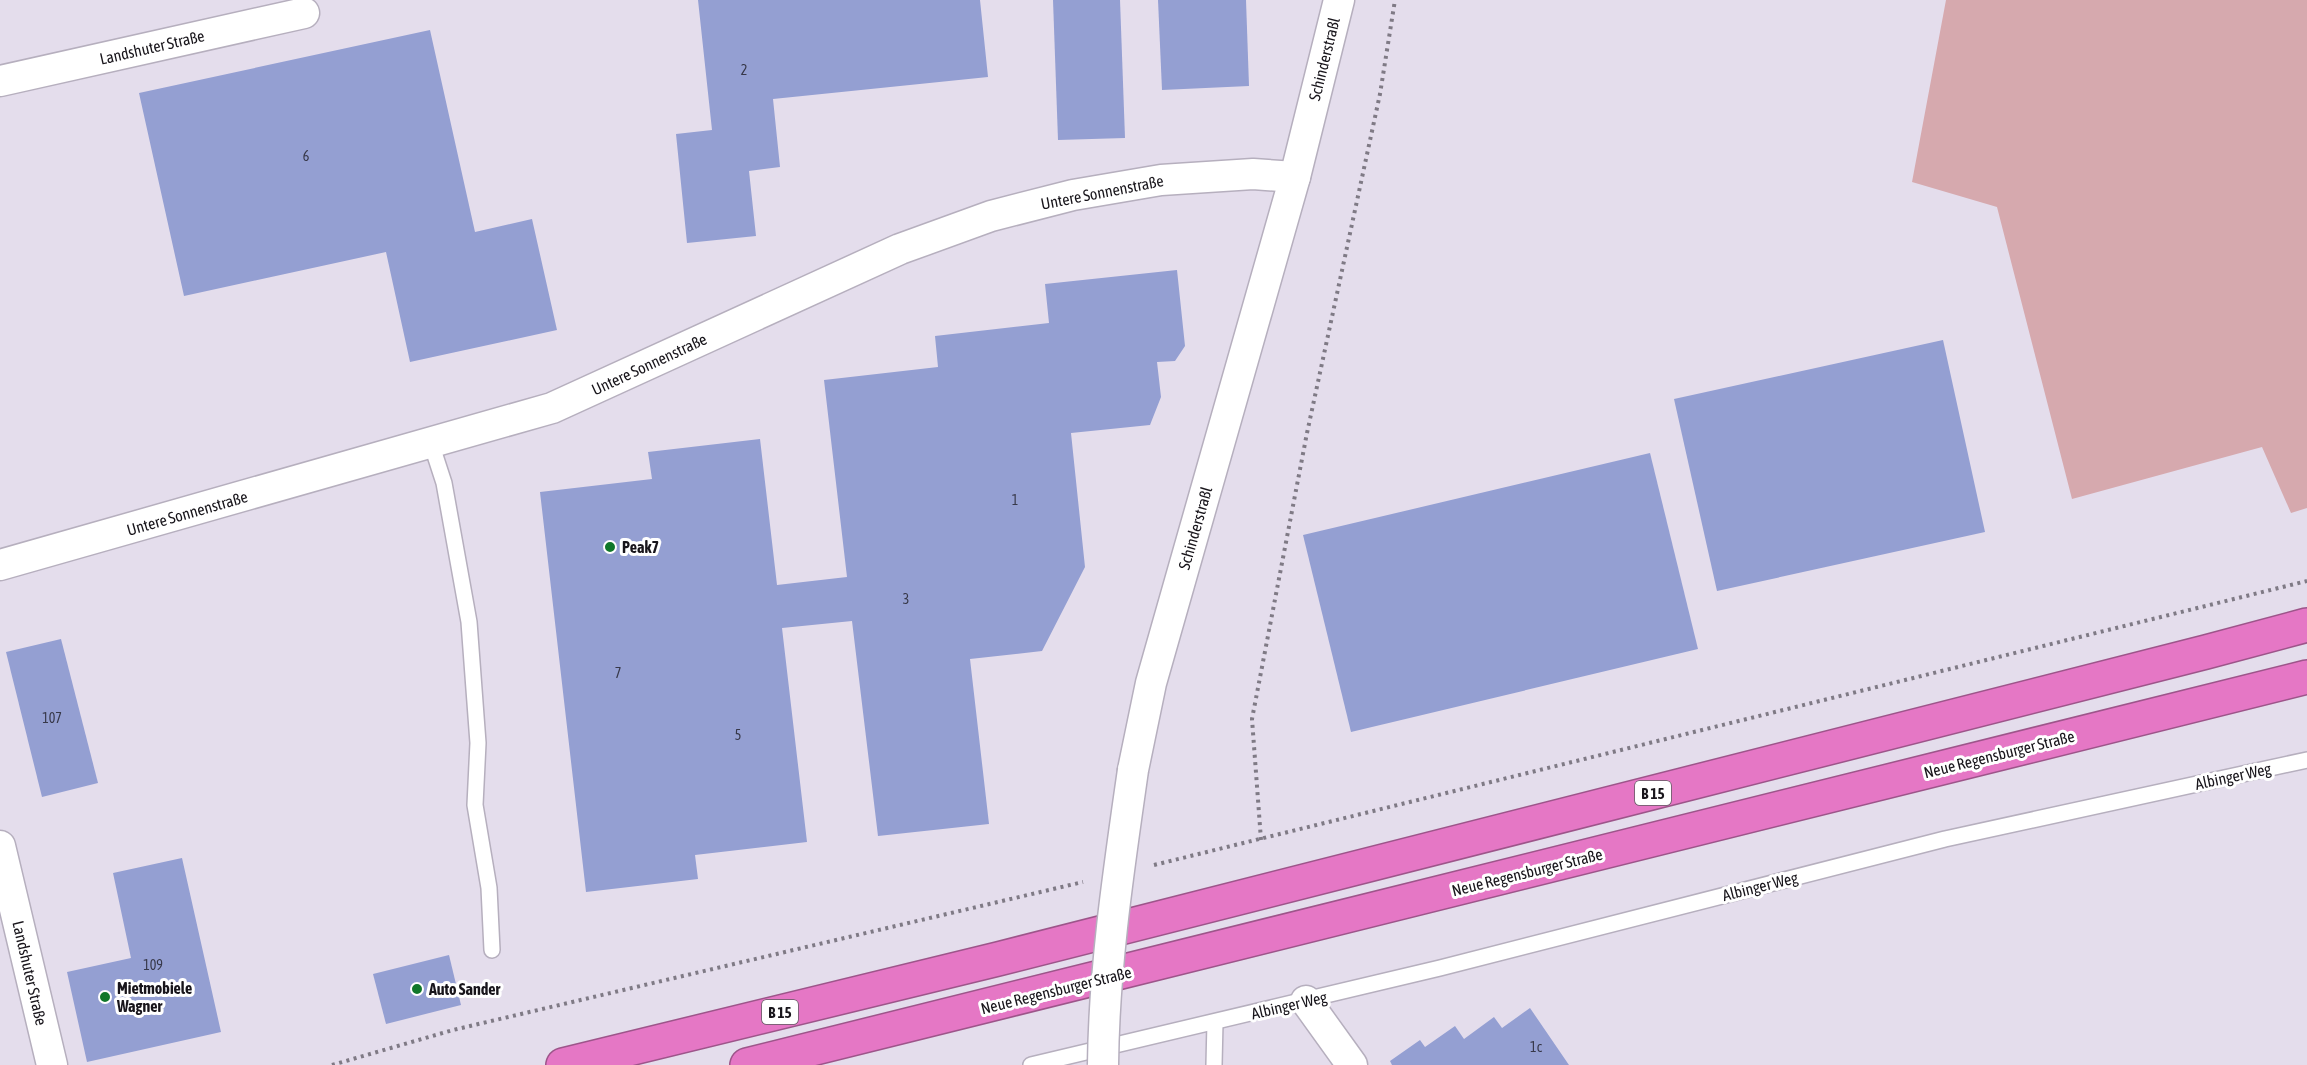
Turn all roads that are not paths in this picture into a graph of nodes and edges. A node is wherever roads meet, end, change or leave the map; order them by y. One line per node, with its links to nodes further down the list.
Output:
1 (1339, 0): 4 (street, Schinderstraßl)
2 (304, 13): 3 (street, Landshuter Straße)
3 (0, 81)
4 (1295, 177): 5 (street, Untere Sonnenstraße); 18 (street, Schinderstraßl, bridge)
5 (431, 443): 6 (street, Untere Sonnenstraße); 11 (lane)
6 (0, 565)
7 (2307, 625): 15 (highway, B 15)
8 (2307, 677): 16 (highway, Neue Regensburger Straße)
9 (2307, 760): 12 (lane, Albinger Weg)
10 (0, 846): 14 (street, Landshuter Straße)
11 (492, 950)
12 (1306, 1001): 13 (lane, Albinger Weg); 20 (street)
13 (1215, 1022): 17 (lane, Albinger Weg); 19 (lane)
14 (52, 1065)
15 (562, 1065)
16 (747, 1065)
17 (1031, 1065)
18 (1103, 1065)
19 (1214, 1065)
20 (1352, 1065)

